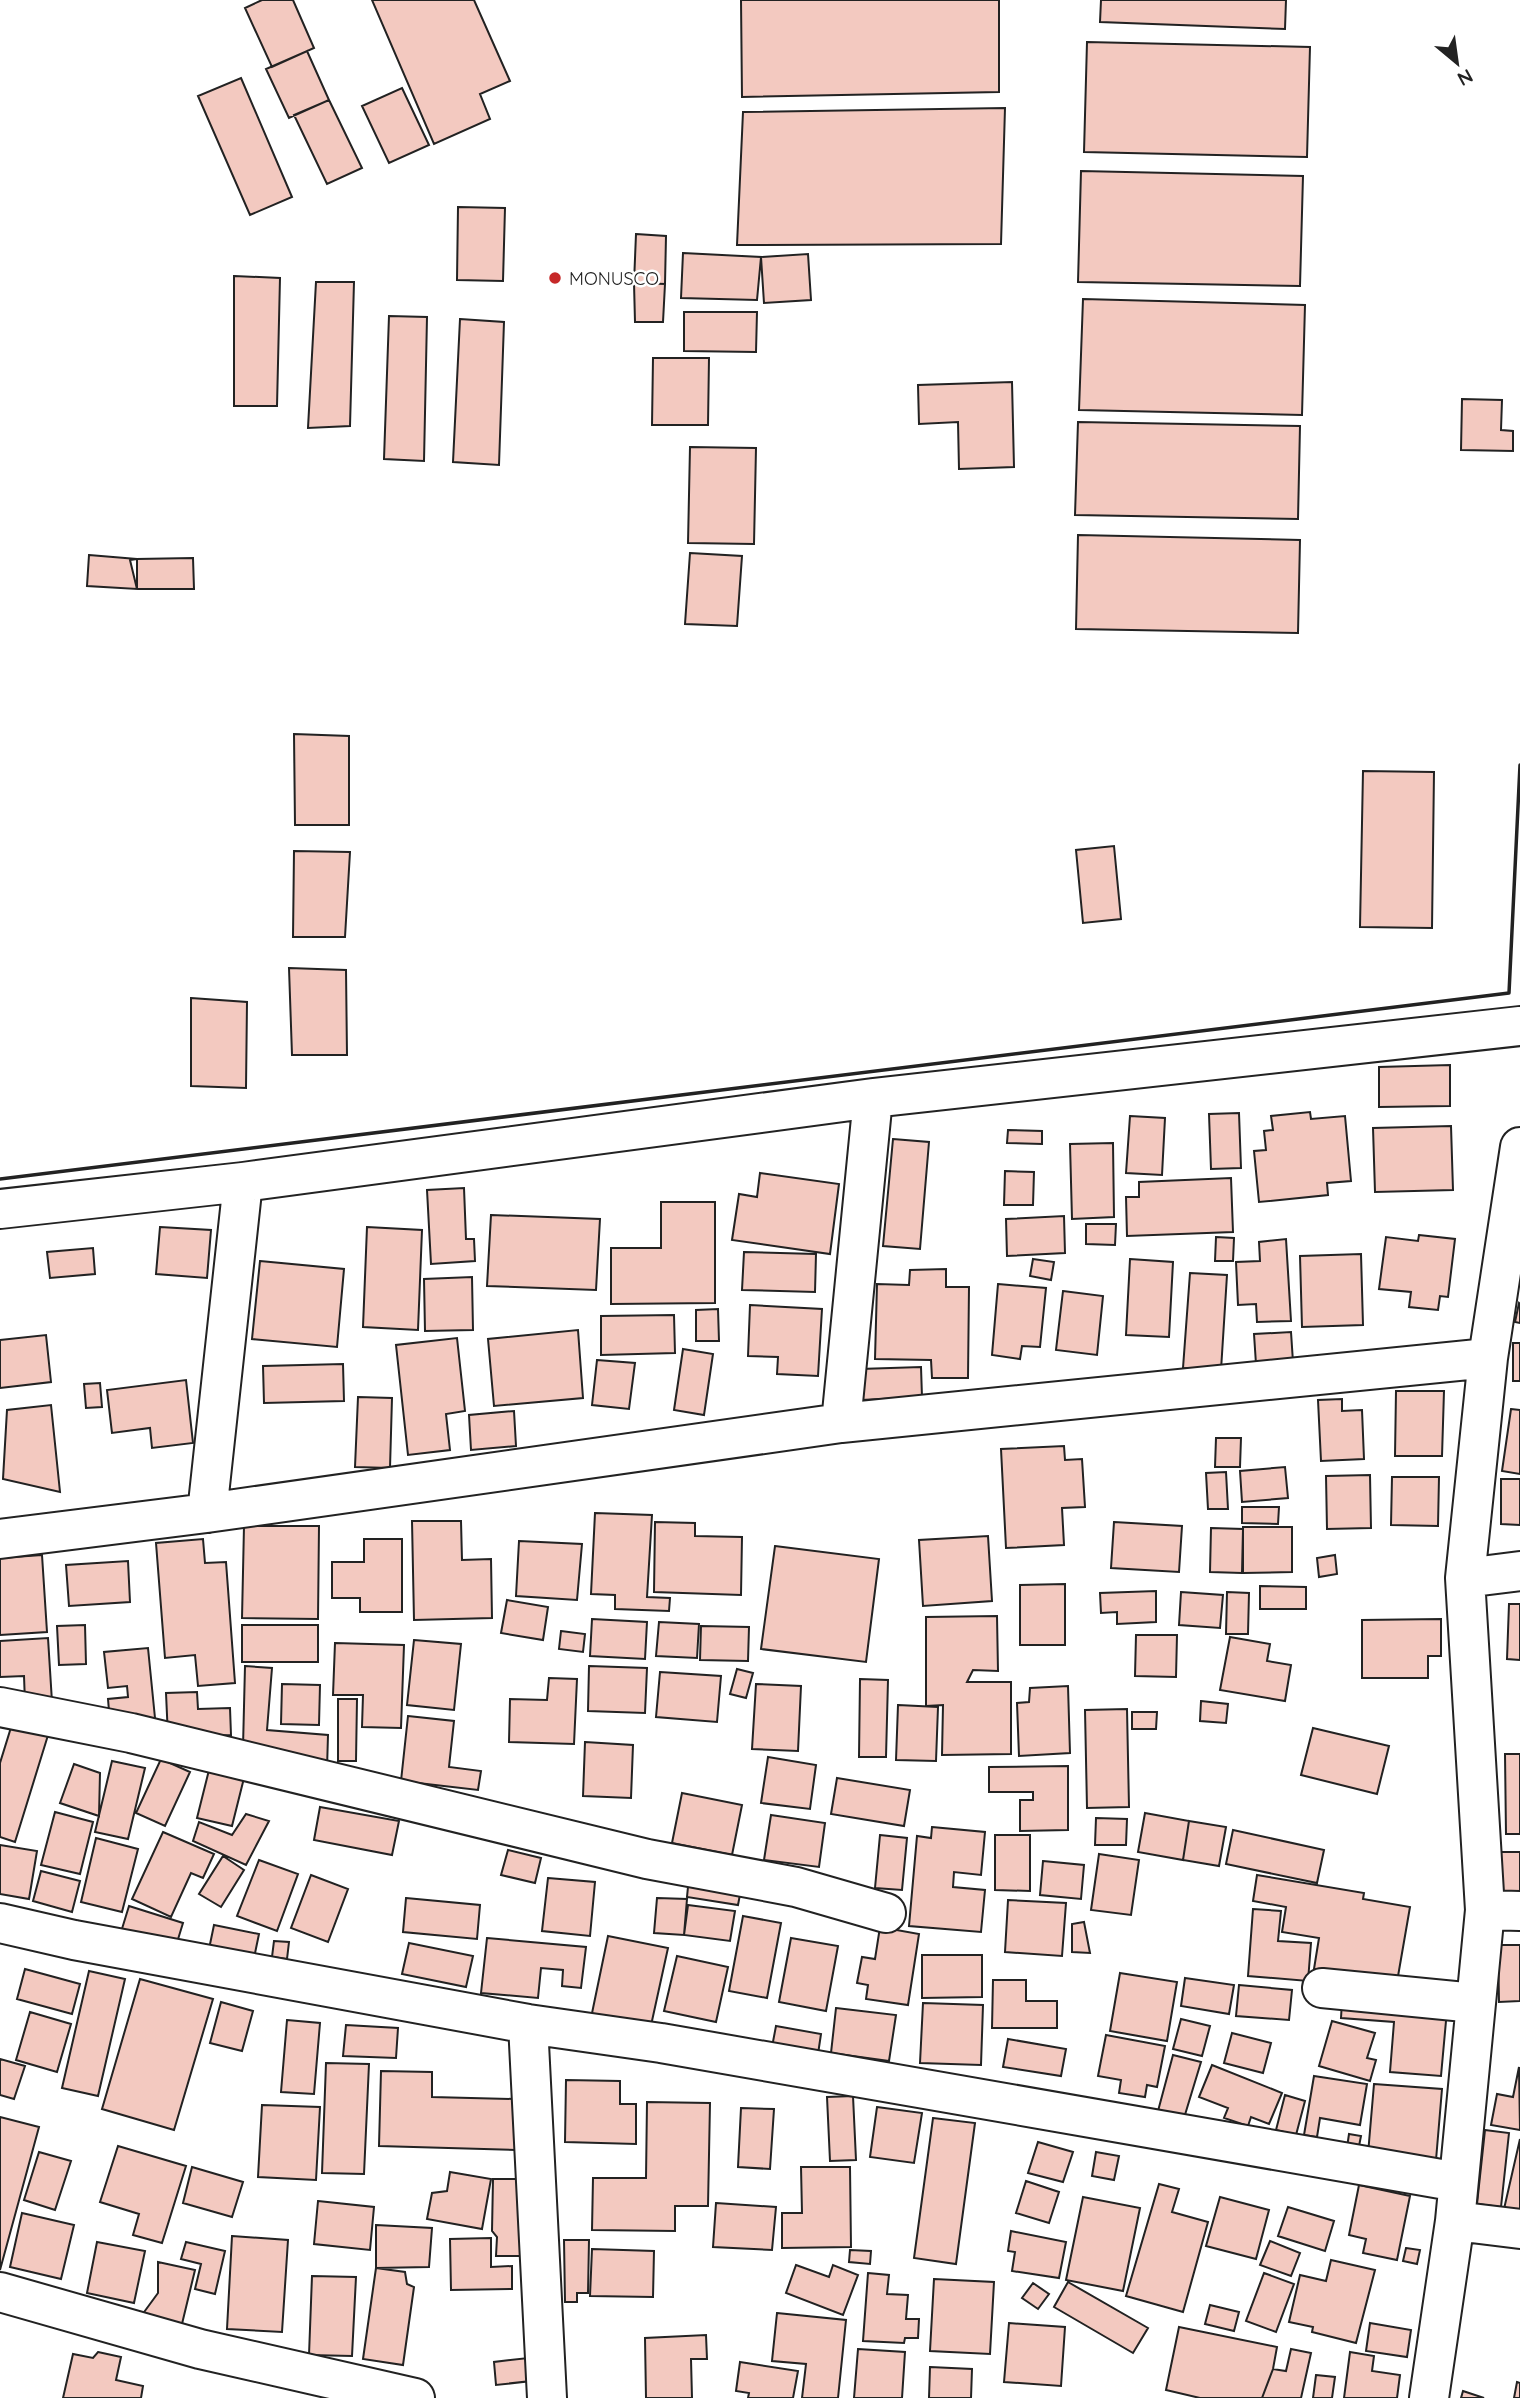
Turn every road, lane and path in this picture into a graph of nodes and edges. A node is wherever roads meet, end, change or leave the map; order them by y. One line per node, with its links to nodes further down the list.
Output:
1 (1520, 1026): 2 (street)
2 (873, 1098): 4 (street); 7 (street)
3 (1520, 1147): 6 (street)
4 (243, 1182): 5 (street); 8 (street)
5 (0, 1209)
6 (1488, 1358): 7 (street); 11 (street)
7 (841, 1423): 8 (street)
8 (207, 1513): 9 (street)
9 (0, 1539)
10 (1520, 1571): 11 (street)
11 (1465, 1578): 13 (street)
12 (0, 1707): 14 (street)
13 (1502, 1911): 17 (street)
14 (886, 1913)
15 (0, 1923): 18 (street)
16 (1322, 1988): 17 (street)
17 (1475, 2003): 19 (street)
18 (528, 2024): 19 (street); 24 (street)
19 (1458, 2182): 20 (street)
20 (1455, 2221): 21 (street); 25 (street)
21 (1520, 2229)
22 (0, 2292): 23 (street)
23 (415, 2398)
24 (547, 2398)
25 (1429, 2398)

